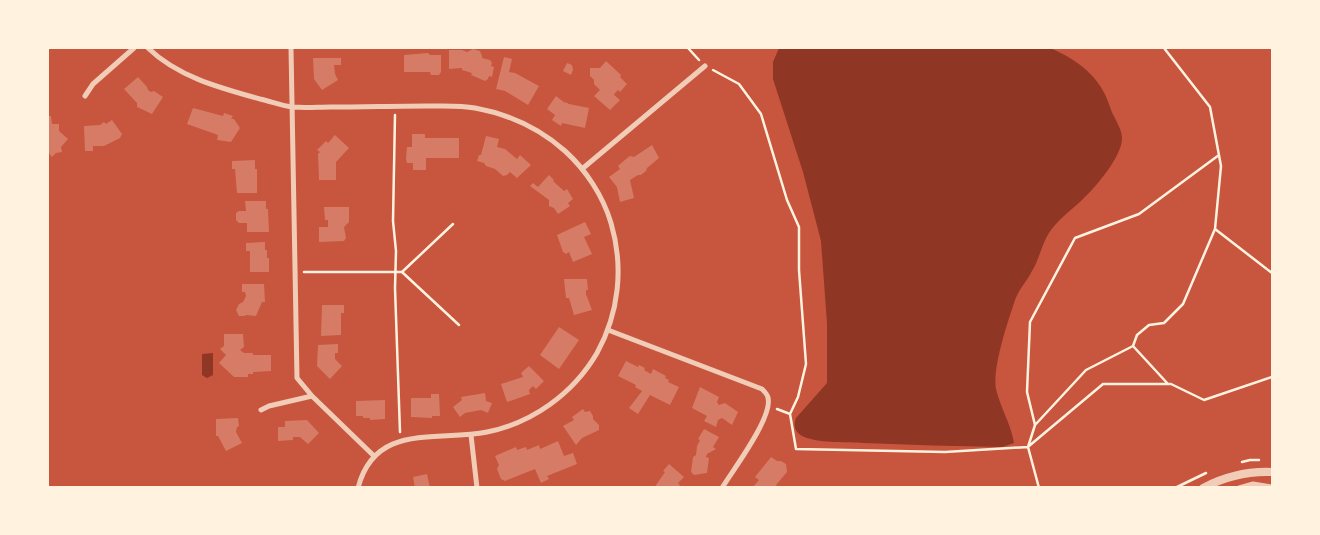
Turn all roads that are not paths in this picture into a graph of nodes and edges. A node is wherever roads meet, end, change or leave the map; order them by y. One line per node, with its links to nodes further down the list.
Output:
1 (134, 48): 5 (street)
2 (148, 48): 6 (street)
3 (291, 48): 6 (street)
4 (705, 66): 7 (street)
5 (85, 96)
6 (292, 107): 7 (street); 9 (street)
7 (582, 169): 8 (street)
8 (608, 330): 11 (street); 17 (street)
9 (312, 396): 10 (street); 12 (street)
10 (260, 410)
11 (471, 435): 12 (street); 16 (street)
12 (374, 456): 15 (street)
13 (1272, 472): 18 (street)
14 (1272, 487): 19 (street)
15 (358, 488)
16 (478, 488)
17 (722, 488)
18 (1203, 488)
19 (1239, 488)

